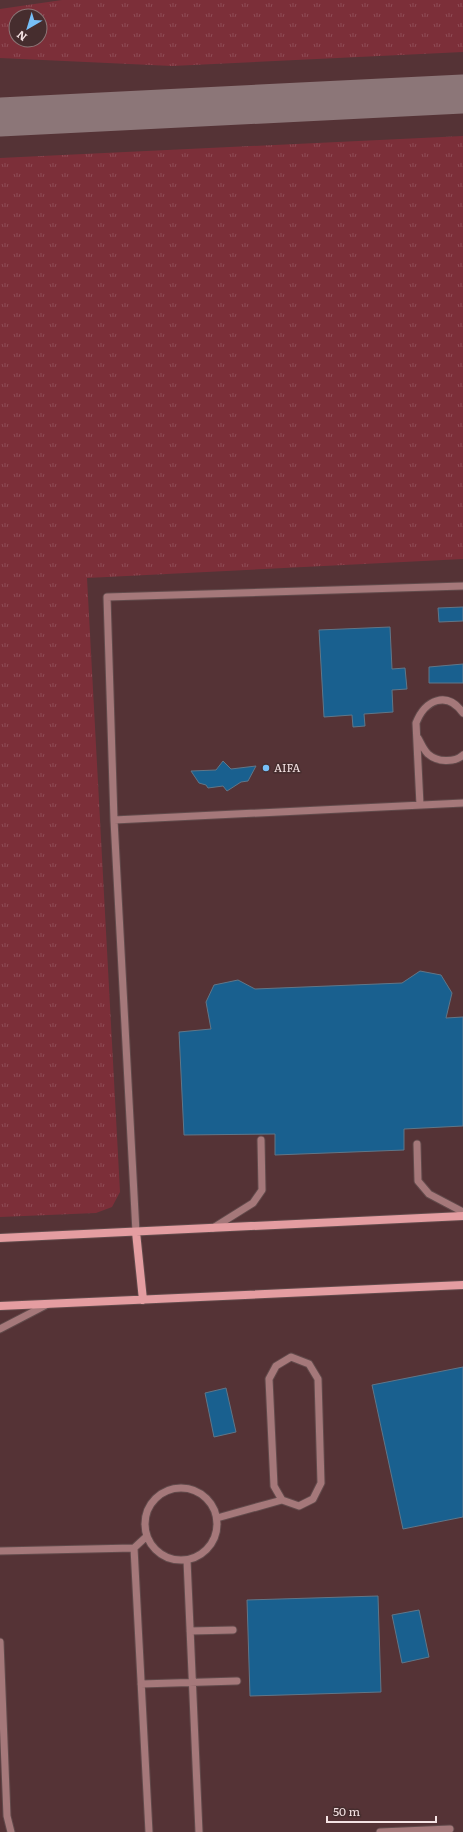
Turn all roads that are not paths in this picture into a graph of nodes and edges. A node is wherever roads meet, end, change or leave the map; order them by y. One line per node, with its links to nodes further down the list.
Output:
1 (463, 586): 7 (lane)
2 (463, 713): 3 (lane)
3 (417, 736): 4 (lane); 6 (lane)
4 (463, 755)
5 (463, 803): 6 (lane)
6 (420, 805): 7 (lane)
7 (114, 820): 13 (lane)
8 (261, 1140): 12 (lane)
9 (417, 1144): 10 (lane)
10 (463, 1212)
11 (463, 1216): 12 (street)
12 (213, 1228): 13 (street)
13 (136, 1232): 14 (street); 16 (street)
14 (0, 1238)
15 (463, 1285): 16 (street)
16 (143, 1300): 17 (street)
17 (48, 1304): 18 (street); 19 (lane)
18 (0, 1306)
19 (0, 1329)
20 (282, 1500): 20 (lane); 21 (lane)
21 (217, 1518): 22 (lane); 25 (lane)
22 (147, 1536): 23 (lane); 25 (lane)
23 (134, 1548): 24 (lane); 31 (lane)
24 (0, 1551)
25 (187, 1560): 27 (lane)
26 (233, 1630): 27 (lane)
27 (190, 1631): 30 (lane)
28 (0, 1642): 33 (lane)
29 (237, 1681): 30 (lane)
30 (192, 1683): 31 (lane); 35 (lane)
31 (141, 1684): 34 (lane)
32 (450, 1829): 36 (lane)
33 (11, 1832)
34 (149, 1832)
35 (199, 1832)
36 (380, 1832)

